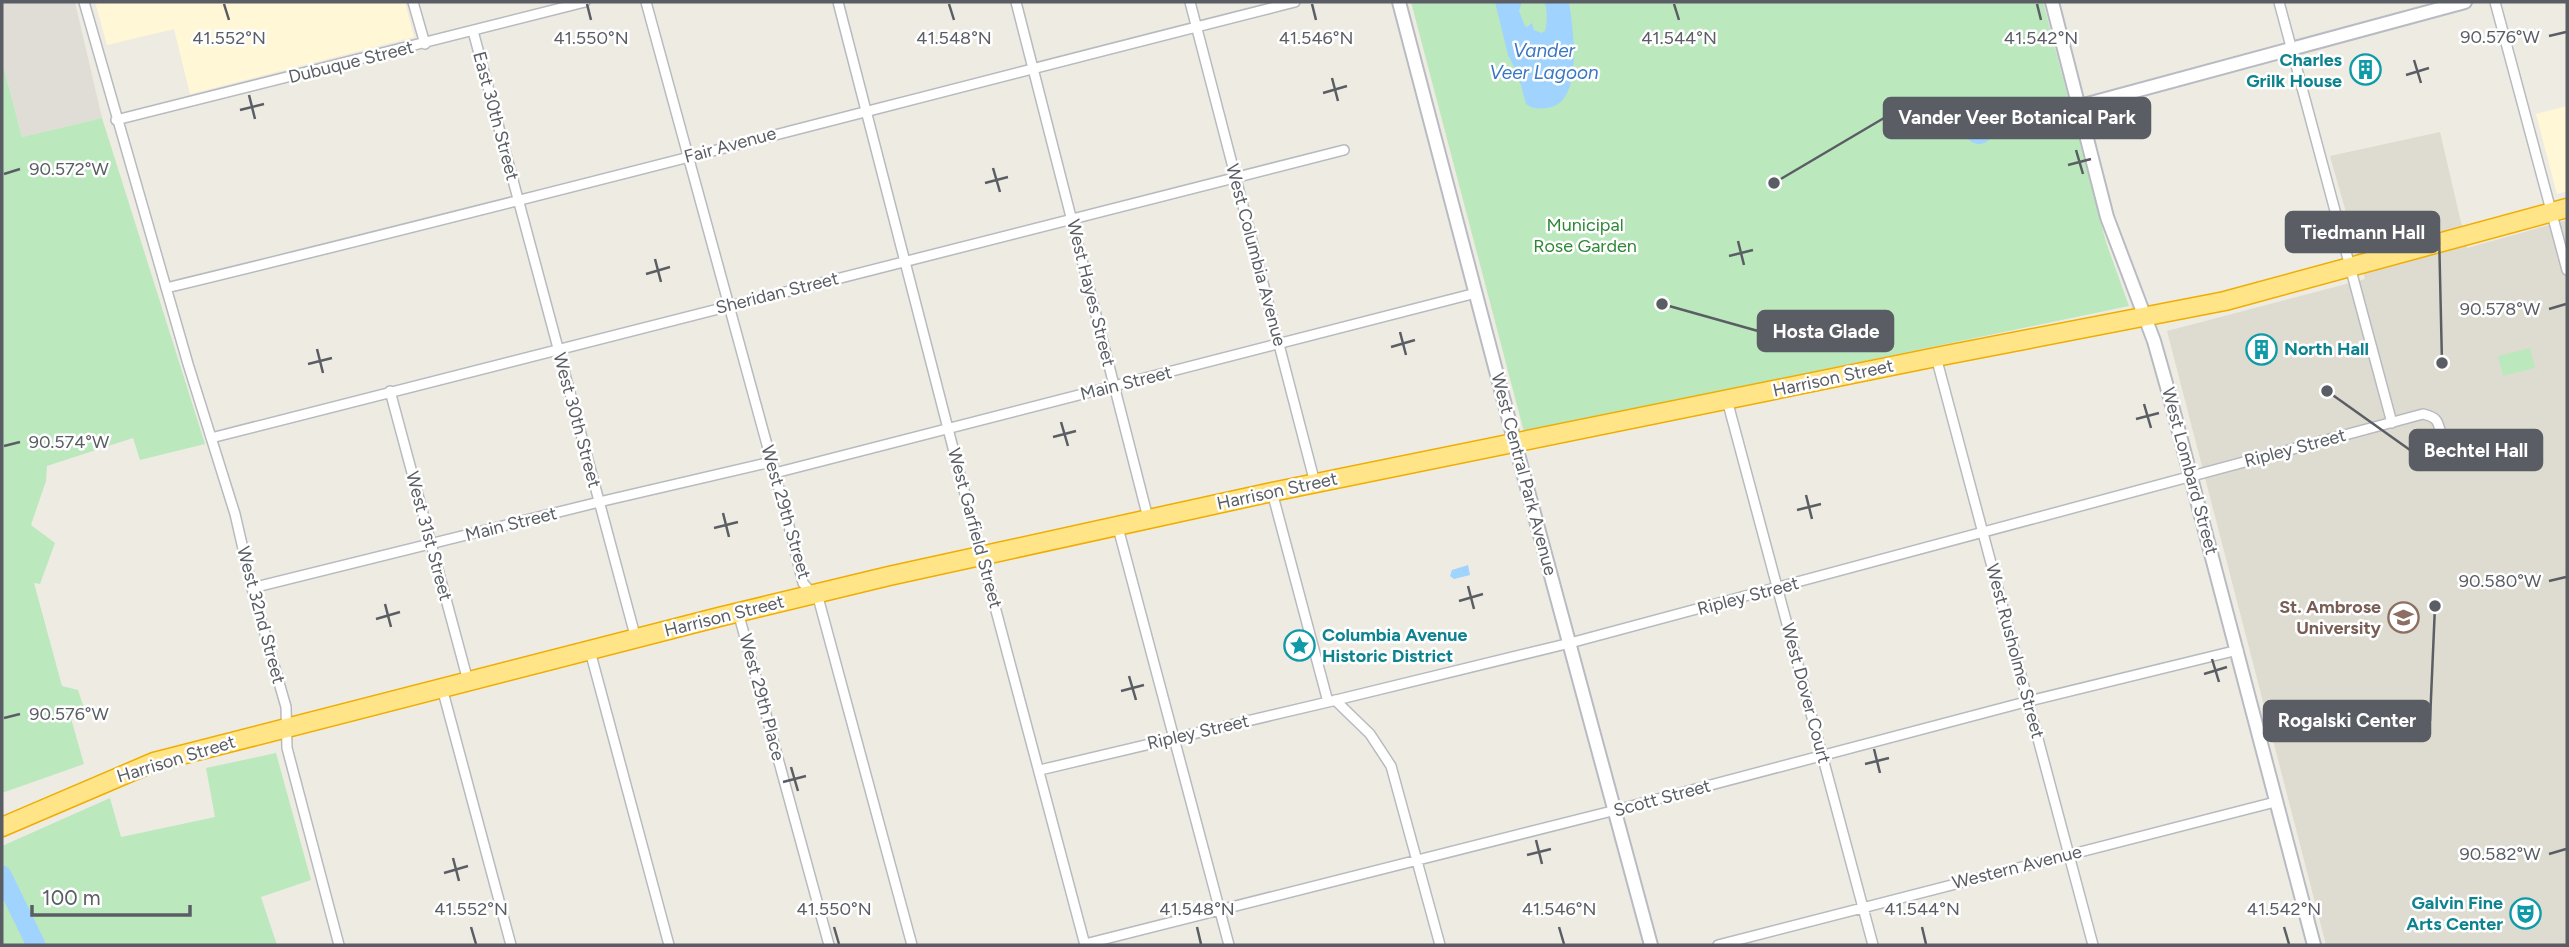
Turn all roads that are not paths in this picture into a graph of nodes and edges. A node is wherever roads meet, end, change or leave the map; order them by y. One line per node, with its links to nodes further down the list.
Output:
1 (83, 2): 21 (street, West 32nd Street)
2 (413, 2): 16 (street)
3 (585, 2): 15 (street, Dubuque Street)
4 (646, 2): 23 (street, West 29th Street)
5 (838, 2): 20 (street, West Garfield Street)
6 (1016, 2): 18 (street, West Hayes Street)
7 (1190, 2): 14 (street, West Columbia Avenue)
8 (1295, 2): 14 (street, Fair Avenue)
9 (1399, 2): 32 (street, West Central Park Avenue)
10 (2052, 2): 19 (street, West Lombard Street)
11 (2279, 2): 17 (street)
12 (2465, 2): 17 (street)
13 (2495, 2): 26 (street)
14 (1196, 27): 18 (street, Fair Avenue); 24 (street, West Columbia Avenue)
15 (473, 31): 16 (street, Dubuque Street); 25 (street, East 30th Street)
16 (425, 44): 21 (street, Dubuque Street)
17 (2291, 48): 19 (street); 29 (street)
18 (1033, 68): 20 (street, Fair Avenue); 27 (street, West Hayes Street)
19 (2080, 106): 34 (street, West Lombard Street)
20 (866, 110): 23 (street, Fair Avenue); 28 (street, West Garfield Street)
21 (116, 120): 31 (street, West 32nd Street)
22 (1344, 150): 24 (street, Sheridan Street)
23 (689, 156): 25 (street, Fair Avenue); 33 (street, West 29th Street)
24 (1236, 177): 27 (street, Sheridan Street); 35 (street, West Columbia Avenue)
25 (519, 201): 31 (street, Fair Avenue); 36 (street, West 30th Street)
26 (2559, 210): 29 (highway, Harrison Street); 30 (street)
27 (1072, 218): 28 (street, Sheridan Street); 38 (street, West Hayes Street)
28 (905, 260): 33 (street, Sheridan Street); 42 (street, West Garfield Street)
29 (2350, 267): 34 (highway, Harrison Street); 41 (street)
30 (2567, 270)
31 (166, 288): 44 (street, West 32nd Street)
32 (1476, 293): 35 (street, Main Street); 45 (street, West Central Park Avenue)
33 (729, 306): 36 (street, Sheridan Street); 46 (street, West 29th Street)
34 (2146, 318): 37 (highway, Harrison Street); 48 (street, West Lombard Street)
35 (1280, 344): 38 (street, Main Street); 49 (street, West Columbia Avenue)
36 (558, 348): 39 (street, Sheridan Street); 51 (street, West 30th Street)
37 (1936, 357): 40 (highway, Harrison Street); 54 (street, West Rusholme Street)
38 (1115, 386): 42 (street, Main Street); 52 (street, West Hayes Street)
39 (390, 391): 44 (street, Sheridan Street); 55 (street, West 31st Street)
40 (1727, 400): 45 (highway, Harrison Street); 57 (street, West Dover Court)
41 (2392, 423): 43 (street, Ripley Street); 48 (street, Ripley Street)
42 (948, 428): 47 (street, Main Street); 56 (street, West Garfield Street)
43 (2441, 434)
44 (211, 438): 58 (street, West 32nd Street)
45 (1515, 443): 49 (highway, Harrison Street); 62 (street, West Central Park Avenue)
46 (771, 462): 47 (street, West 29th Street); 51 (street, Main Street)
47 (775, 473): 59 (street, West 29th Street)
48 (2192, 476): 54 (street, Ripley Street); 63 (street, West Lombard Street)
49 (1315, 483): 50 (highway, Harrison Street)
50 (1272, 492): 52 (highway, Harrison Street); 67 (street)
51 (599, 502): 55 (street, Main Street); 61 (street, West 30th Street)
52 (1148, 518): 53 (highway, Harrison Street)
53 (1117, 524): 56 (highway, Harrison Street); 70 (street)
54 (1983, 532): 57 (street, Ripley Street); 68 (street, West Rusholme Street)
55 (431, 544): 58 (street, Main Street); 65 (street, West 31st Street)
56 (981, 554): 59 (highway, Harrison Street); 72 (street, West Garfield Street)
57 (1779, 587): 62 (street, Ripley Street); 71 (street, West Dover Court)
58 (252, 588): 69 (street, West 32nd Street)
59 (814, 594): 60 (highway, Harrison Street); 84 (street, West 29th Street)
60 (738, 612): 61 (highway, Harrison Street); 83 (street, West 29th Place)
61 (636, 639): 64 (highway, Harrison Street)
62 (1570, 642): 67 (street, Ripley Street); 74 (street, West Central Park Avenue)
63 (2238, 650): 68 (street, Scott Street); 73 (street, West Lombard Street)
64 (590, 651): 65 (highway, Harrison Street); 82 (street)
65 (468, 681): 66 (highway, Harrison Street)
66 (442, 688): 69 (highway, Harrison Street); 81 (street)
67 (1332, 701): 70 (street, Ripley Street); 77 (street)
68 (2029, 701): 71 (street, Scott Street); 76 (street, West Rusholme Street)
69 (286, 728): 75 (highway, Harrison Street); 80 (street, West 32nd Street)
70 (1174, 738): 72 (street, Ripley Street); 79 (street)
71 (1822, 754): 74 (street, Scott Street); 78 (street, West Dover Court)
72 (1040, 770): 85 (street, West Garfield Street)
73 (2275, 802): 76 (street, Western Avenue); 92 (street, West Lombard Street)
74 (1616, 810): 77 (street, Scott Street); 88 (street, West Central Park Avenue)
75 (2, 827)
76 (2070, 854): 78 (street, Western Avenue); 91 (street, West Rusholme Street)
77 (1418, 861): 79 (street, Scott Street); 87 (street)
78 (1863, 907): 89 (street, Western Avenue); 90 (street, West Dover Court)
79 (1220, 911): 85 (street, Scott Street); 86 (street)
80 (339, 945)
81 (511, 945)
82 (669, 945)
83 (829, 945)
84 (912, 945)
85 (1085, 945)
86 (1229, 945)
87 (1440, 945)
88 (1651, 945)
89 (1718, 945)
90 (1873, 945)
91 (2093, 945)
92 (2314, 945)

